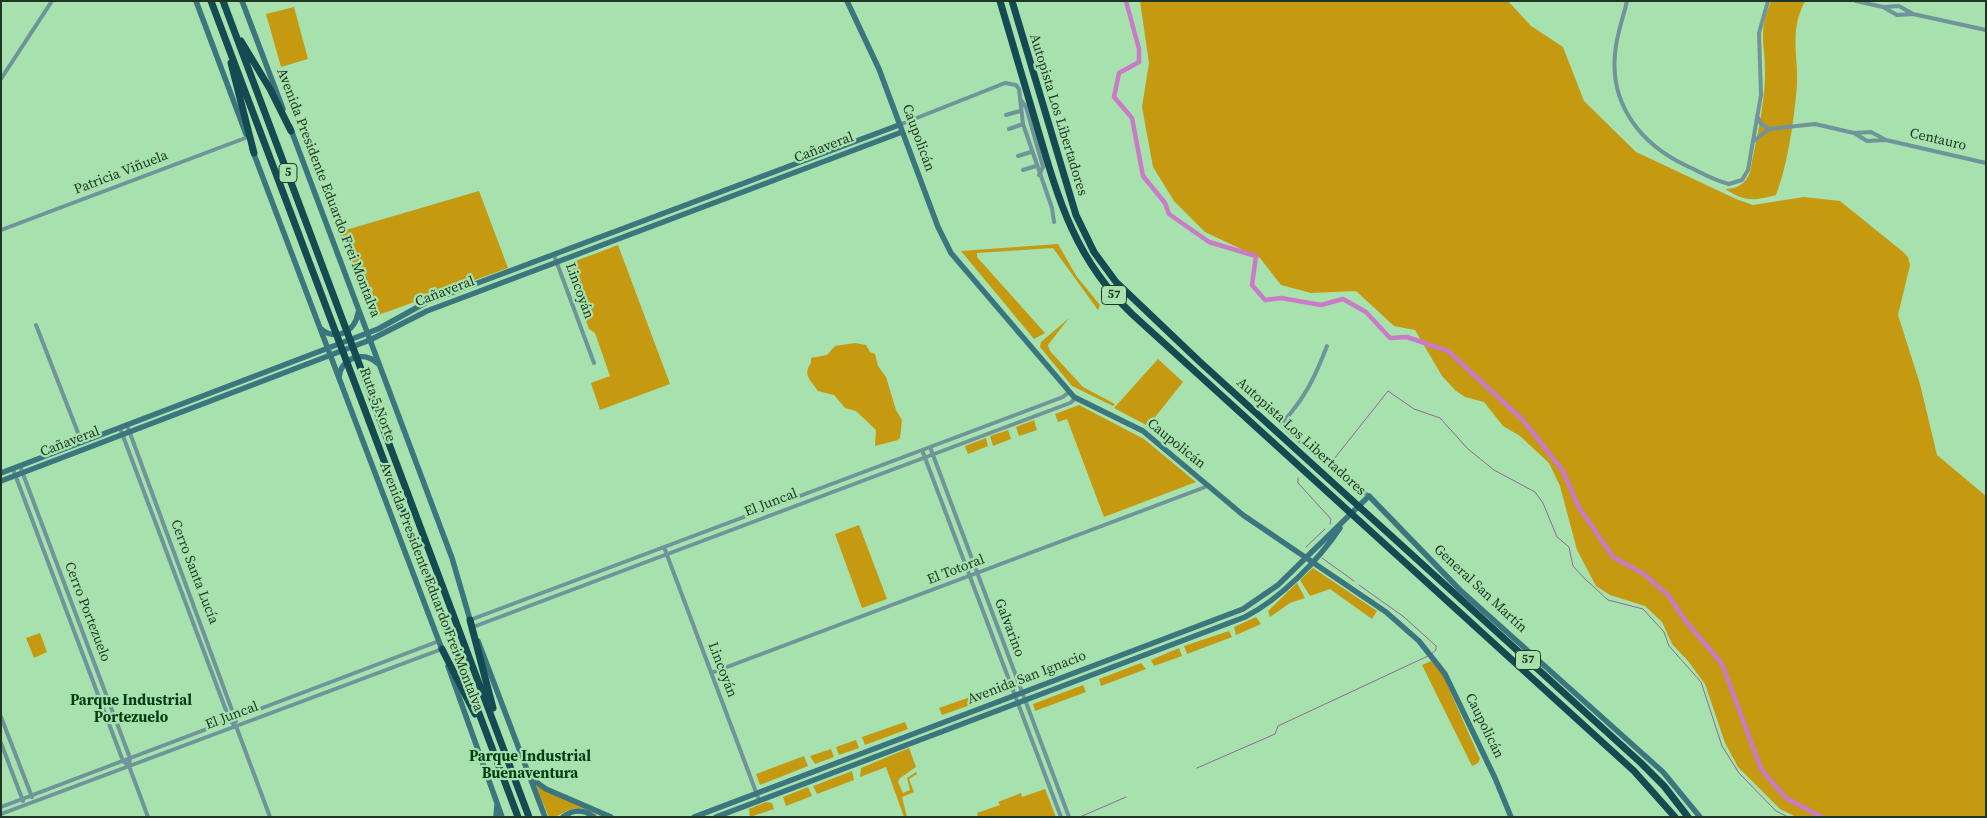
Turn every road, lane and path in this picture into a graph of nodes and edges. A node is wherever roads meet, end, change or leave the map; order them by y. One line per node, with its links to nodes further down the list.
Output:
1 (52, 1): 18 (street)
2 (196, 1): 30 (main road, Avenida Presidente Eduardo Frei Montalva)
3 (211, 1): 17 (highway, Ruta 5 Norte / 5)
4 (223, 1): 14 (highway, Ruta 5 Norte / 5)
5 (242, 1): 27 (main road, Avenida Presidente Eduardo Frei Montalva)
6 (847, 1): 24 (main road, Caupolicán)
7 (1000, 1): 136 (highway, Autopista Los Libertadores / 57)
8 (1012, 1): 137 (highway, Autopista Los Libertadores / 57)
9 (1627, 1): 32 (street)
10 (1768, 1): 22 (street)
11 (1856, 1): 12 (street)
12 (1883, 7): 13 (street); 13 (street)
13 (1913, 14): 15 (street)
14 (232, 24): 27 (highway); 103 (highway, Ruta 5 Norte / 5)
15 (1983, 30): 16 (street)
16 (1986, 35)
17 (226, 38): 34 (highway); 105 (highway, Ruta 5 Norte / 5)
18 (1, 79)
19 (1020, 99): 20 (street); 24 (street); 39 (street)
20 (1020, 111): 21 (street); 23 (street)
21 (1006, 115)
22 (1758, 116): 26 (street); 32 (street)
23 (1023, 124): 25 (street); 33 (street)
24 (899, 125): 28 (main road, Caupolicán); 42 (main road, Cañaveral)
25 (1009, 128)
26 (1768, 129): 29 (street, Centauro); 32 (street)
27 (291, 131): 44 (main road, Avenida Presidente Eduardo Frei Montalva)
28 (902, 132): 43 (main road, Cañaveral); 55 (main road, Caupolicán)
29 (1854, 133): 31 (street, Centauro); 31 (street, Centauro)
30 (248, 137): 34 (main road, Avenida Presidente Eduardo Frei Montalva); 41 (street, Patricia Viñuela)
31 (1886, 140): 36 (street, Centauro)
32 (1752, 143)
33 (1031, 152): 35 (street); 37 (street)
34 (254, 154): 46 (main road, Avenida Presidente Eduardo Frei Montalva)
35 (1018, 156)
36 (1986, 163)
37 (1036, 166): 38 (street); 39 (street)
38 (1023, 170)
39 (1039, 175): 40 (street)
40 (1054, 222)
41 (1, 230)
42 (554, 255): 43 (street, Lincoyán); 47 (main road, Cañaveral)
43 (557, 262): 48 (main road, Cañaveral); 52 (street, Lincoyán)
44 (358, 310): 46 (main road); 47 (main road, Avenida Presidente Eduardo Frei Montalva)
45 (36, 324): 60 (street)
46 (317, 324): 50 (main road, Avenida Presidente Eduardo Frei Montalva)
47 (367, 333): 48 (main road, Avenida Presidente Eduardo Frei Montalva); 50 (main road, Cañaveral)
48 (370, 340): 51 (main road, Cañaveral); 53 (main road, Avenida Presidente Eduardo Frei Montalva)
49 (1327, 346): 71 (street, General San Martín)
50 (327, 349): 51 (main road, Avenida Presidente Eduardo Frei Montalva); 57 (main road, Cañaveral)
51 (329, 356): 54 (main road, Avenida Presidente Eduardo Frei Montalva); 59 (main road, Cañaveral)
52 (594, 363)
53 (379, 364): 54 (main road); 84 (main road, Avenida Presidente Eduardo Frei Montalva)
54 (339, 380): 88 (main road, Avenida Presidente Eduardo Frei Montalva)
55 (1069, 392): 56 (main road, Caupolicán); 61 (street, El Juncal)
56 (1076, 398): 63 (street, El Juncal); 70 (main road, Caupolicán)
57 (127, 426): 58 (main road, Cañaveral); 59 (street, Cerro Santa Lucía)
58 (120, 428): 59 (street, Cerro Santa Lucía); 60 (main road, Cañaveral)
59 (126, 434): 67 (main road, Cañaveral); 98 (street, Cerro Santa Lucía); 99 (street, Cerro Santa Lucía)
60 (82, 443): 65 (main road, Cañaveral)
61 (930, 447): 62 (street, El Juncal); 63 (street, Galvarino)
62 (922, 450): 64 (street, Galvarino); 73 (street, El Juncal)
63 (932, 454): 64 (street, El Juncal); 78 (street, Galvarino)
64 (925, 457): 74 (street, El Juncal); 80 (street, Galvarino)
65 (20, 466): 66 (main road, Cañaveral); 67 (street, Cerro Portezuelo)
66 (14, 472): 67 (main road, Cañaveral); 68 (main road, Cañaveral); 69 (main road, Cañaveral); 107 (street, Cerro Portezuelo)
67 (23, 473): 106 (street, Cerro Portezuelo)
68 (1, 474)
69 (1, 481)
70 (1208, 486): 75 (main road, Caupolicán); 78 (street, El Totoral)
71 (1368, 496): 72 (main road, Avenida San Ignacio); 138 (main road, General San Martín)
72 (1344, 522): 75 (main road, Avenida San Ignacio); 76 (main road, Avenida San Ignacio)
73 (664, 547): 74 (street, Lincoyán); 81 (street, El Juncal)
74 (666, 554): 82 (street, El Juncal); 90 (street, Lincoyán)
75 (1306, 558): 76 (main road, Caupolicán); 77 (main road, Avenida San Ignacio)
76 (1312, 561): 79 (main road, Avenida San Ignacio); 135 (main road, Caupolicán)
77 (1294, 570): 79 (main road); 83 (main road, Avenida San Ignacio)
78 (977, 574): 80 (street, El Totoral); 93 (street, Galvarino)
79 (1300, 574): 85 (main road, Avenida San Ignacio)
80 (970, 576): 90 (street, El Totoral); 94 (street, Galvarino)
81 (504, 607): 82 (street); 84 (street, El Juncal)
82 (507, 614): 84 (street, El Juncal)
83 (1212, 622): 85 (main road); 86 (main road, Avenida San Ignacio)
84 (472, 623): 103 (highway); 109 (main road, Avenida Presidente Eduardo Frei Montalva)
85 (1215, 629): 87 (main road, Avenida San Ignacio)
86 (1190, 630): 87 (main road); 91 (main road, Avenida San Ignacio)
87 (1193, 637): 92 (main road, Avenida San Ignacio)
88 (439, 641): 89 (main road, Avenida Presidente Eduardo Frei Montalva); 98 (street, El Juncal)
89 (442, 649): 100 (street, El Juncal); 105 (highway); 117 (main road, Avenida Presidente Eduardo Frei Montalva)
90 (711, 674): 112 (street, Lincoyán)
91 (1059, 680): 92 (main road); 93 (main road, Avenida San Ignacio)
92 (1061, 687): 95 (main road, Avenida San Ignacio)
93 (1022, 693): 94 (main road, Avenida San Ignacio); 95 (street, Galvarino)
94 (1015, 696): 96 (street, Galvarino); 101 (main road, Avenida San Ignacio)
95 (1025, 700): 96 (main road, Avenida San Ignacio); 134 (street, Galvarino)
96 (1018, 703): 102 (main road, Avenida San Ignacio); 133 (street, Galvarino)
97 (1, 717): 113 (street)
98 (237, 718): 99 (street, El Juncal); 100 (street, Cerro Santa Lucía)
99 (230, 721): 100 (street, Cerro Santa Lucía); 106 (street, El Juncal)
100 (236, 726): 108 (street, El Juncal); 122 (street, Cerro Santa Lucía)
101 (932, 727): 102 (main road); 110 (main road, Avenida San Ignacio)
102 (934, 734): 111 (main road, Avenida San Ignacio)
103 (502, 742): 126 (highway, Ruta 5 Norte / 5)
104 (1, 743): 114 (street)
105 (495, 755): 125 (highway, Ruta 5 Norte / 5)
106 (130, 758): 107 (street, El Juncal); 108 (street, Cerro Portezuelo)
107 (123, 761): 108 (street, Cerro Portezuelo); 113 (street, El Juncal)
108 (129, 766): 116 (street, El Juncal); 121 (street, Cerro Portezuelo)
109 (530, 778): 127 (main road, Avenida Presidente Eduardo Frei Montalva); 130 (main road)
110 (784, 783): 111 (main road); 112 (main road, Avenida San Ignacio)
111 (786, 790): 115 (main road, Avenida San Ignacio)
112 (756, 793): 115 (street, Lincoyán); 131 (main road, Avenida San Ignacio)
113 (32, 796): 114 (street, El Juncal); 116 (street)
114 (23, 800): 118 (street); 119 (street, El Juncal)
115 (759, 800): 132 (main road, Avenida San Ignacio)
116 (34, 802): 118 (street, El Juncal)
117 (497, 803): 123 (main road); 124 (main road, Avenida Presidente Eduardo Frei Montalva)
118 (25, 805): 120 (street, El Juncal)
119 (1, 807)
120 (1, 814)
121 (148, 817)
122 (270, 817)
123 (496, 817)
124 (502, 817)
125 (518, 817)
126 (529, 817)
127 (545, 817)
128 (563, 817): 129 (main road)
129 (594, 817)
130 (611, 817)
131 (694, 817)
132 (716, 817)
133 (1060, 817)
134 (1068, 817)
135 (1511, 817)
136 (1675, 817)
137 (1688, 817)
138 (1700, 817)

